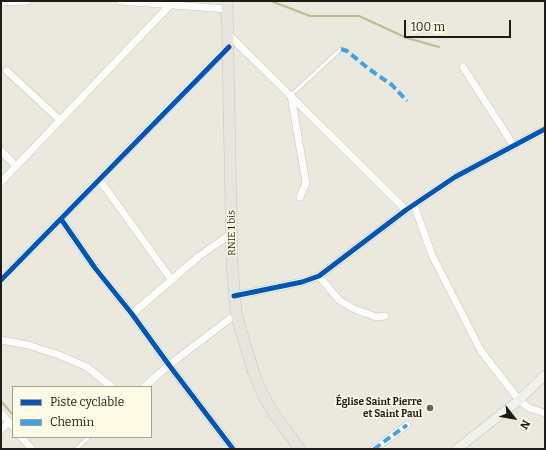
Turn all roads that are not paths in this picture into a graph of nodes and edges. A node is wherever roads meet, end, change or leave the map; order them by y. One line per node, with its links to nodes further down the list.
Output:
1 (27, 1): 3 (street)
2 (120, 1): 4 (street)
3 (1, 2)
4 (170, 5): 5 (street); 12 (street)
5 (227, 5): 6 (main road, RNIE 1 bis)
6 (228, 34): 7 (main road, RNIE 1 bis); 11 (street)
7 (228, 47): 17 (street); 23 (main road, RNIE 1 bis)
8 (341, 49): 11 (lane)
9 (463, 67): 14 (street)
10 (7, 71): 12 (street)
11 (290, 96): 19 (street); 21 (street)
12 (60, 120): 16 (street)
13 (545, 130): 14 (street)
14 (514, 146): 20 (street)
15 (1, 151): 16 (street)
16 (16, 166): 18 (street)
17 (99, 179): 22 (street); 25 (street)
18 (1, 182)
19 (300, 197)
20 (414, 205): 21 (street); 36 (street)
21 (406, 210): 24 (street)
22 (61, 219): 26 (street); 28 (street)
23 (232, 233): 25 (street); 27 (main road, RNIE 1 bis)
24 (319, 276): 27 (street); 30 (street)
25 (171, 279): 28 (street)
26 (1, 280)
27 (234, 296): 29 (main road, RNIE 1 bis)
28 (132, 314): 32 (street)
29 (236, 314): 32 (street); 47 (main road, RNIE 1 bis)
30 (385, 316)
31 (1, 340): 34 (street)
32 (169, 365): 35 (street); 46 (street)
33 (545, 376): 36 (street)
34 (111, 386)
35 (145, 386)
36 (519, 400): 38 (street); 49 (street)
37 (1, 413): 39 (street)
38 (545, 413)
39 (11, 425): 41 (street)
40 (407, 426): 48 (street)
41 (1, 429)
42 (22, 438): 44 (street)
43 (88, 438): 45 (lane)
44 (32, 449)
45 (76, 449)
46 (233, 449)
47 (300, 449)
48 (374, 449)
49 (457, 449)

